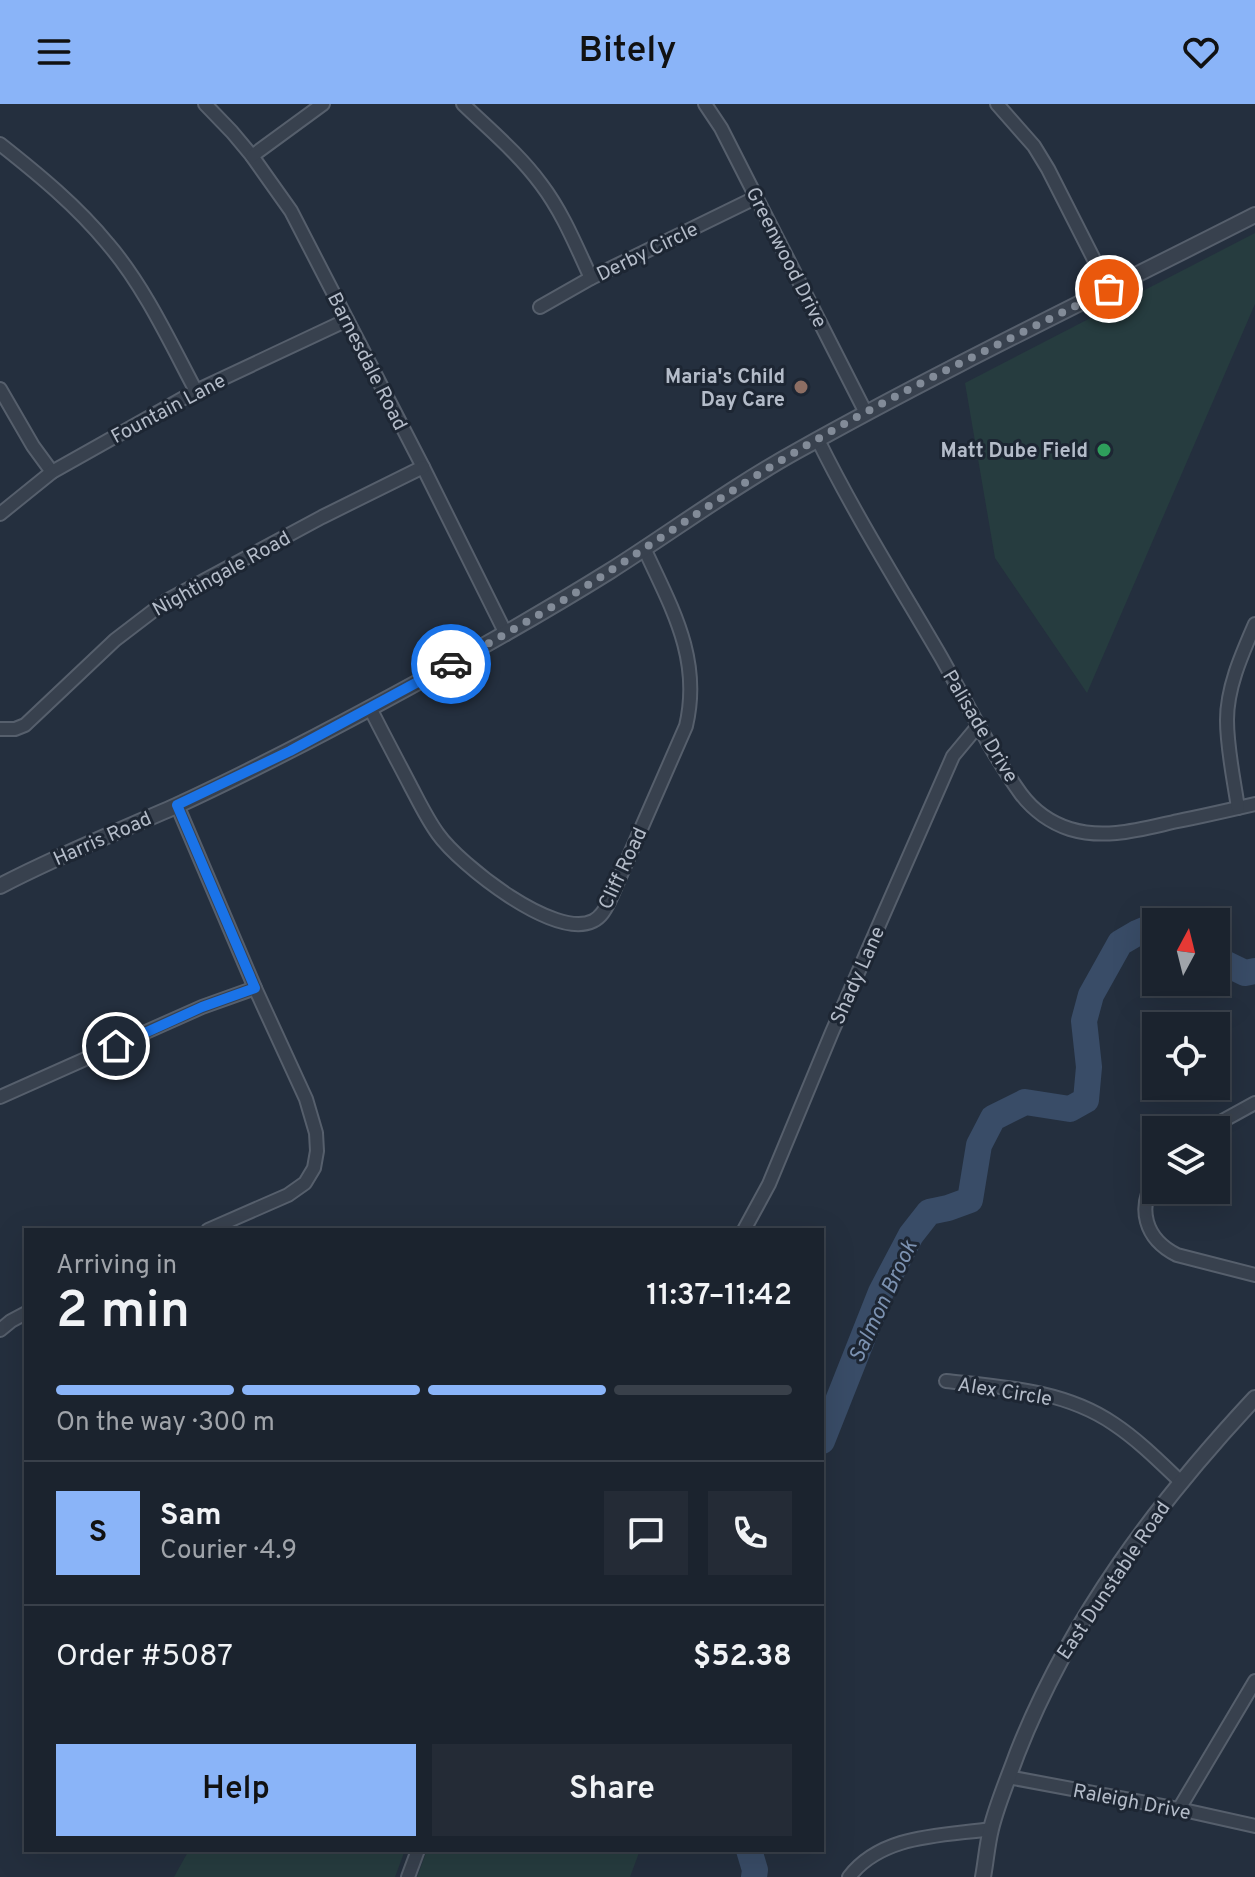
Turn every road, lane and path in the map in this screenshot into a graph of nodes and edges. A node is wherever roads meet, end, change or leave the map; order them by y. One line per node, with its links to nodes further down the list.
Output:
1 (205, 104): 7 (street, Barnesdale Road)
2 (323, 104): 7 (street)
3 (463, 104): 10 (street)
4 (705, 104): 8 (street, Greenwood Drive)
5 (997, 104): 11 (street)
6 (0, 144): 15 (street)
7 (252, 156): 13 (street, Barnesdale Road)
8 (757, 197): 10 (street, Derby Circle); 16 (street, Greenwood Drive)
9 (1255, 215): 11 (street, Harris Road)
10 (591, 278): 12 (street, Derby Circle)
11 (1109, 289): 16 (street, Harris Road)
12 (540, 307)
13 (347, 320): 15 (street, Fountain Lane); 18 (street, Barnesdale Road)
14 (0, 389): 19 (street)
15 (196, 391): 19 (street, Fountain Lane)
16 (866, 413): 17 (street, Harris Road)
17 (818, 440): 21 (street, Harris Road); 25 (street, Palisade Drive)
18 (423, 467): 23 (street, Barnesdale Road); 26 (street, Nightingale Road)
19 (52, 472): 20 (street, Fountain Lane)
20 (0, 514)
21 (644, 548): 23 (street, Harris Road); 24 (street, Cliff Road)
22 (1255, 624): 29 (street)
23 (506, 634): 24 (street, Harris Road)
24 (370, 708): 28 (street, Harris Road)
25 (978, 726): 29 (street, Palisade Drive); 37 (street, Shady Lane)
26 (0, 729)
27 (1255, 804): 29 (street, Palisade Drive)
28 (177, 805): 30 (street, Harris Road); 31 (street)
29 (1238, 808)
30 (0, 886)
31 (255, 988): 32 (street); 36 (street)
32 (0, 1097)
33 (1255, 1103): 34 (street)
34 (1230, 1117)
35 (1147, 1204): 38 (street)
36 (213, 1228)
37 (745, 1228)
38 (1255, 1275)
39 (24, 1314): 40 (street)
40 (0, 1330)
41 (946, 1381): 43 (street, Alex Circle)
42 (1255, 1398): 43 (street, East Dunstable Road)
43 (1180, 1481): 45 (street, East Dunstable Road)
44 (1255, 1681): 46 (street)
45 (1008, 1777): 46 (street, Raleigh Drive); 48 (street, East Dunstable Road)
46 (1179, 1809): 47 (street, Raleigh Drive)
47 (1255, 1826)
48 (991, 1829): 51 (street); 52 (street, East Dunstable Road)
49 (417, 1852): 50 (street)
50 (408, 1877)
51 (849, 1877)
52 (983, 1877)

